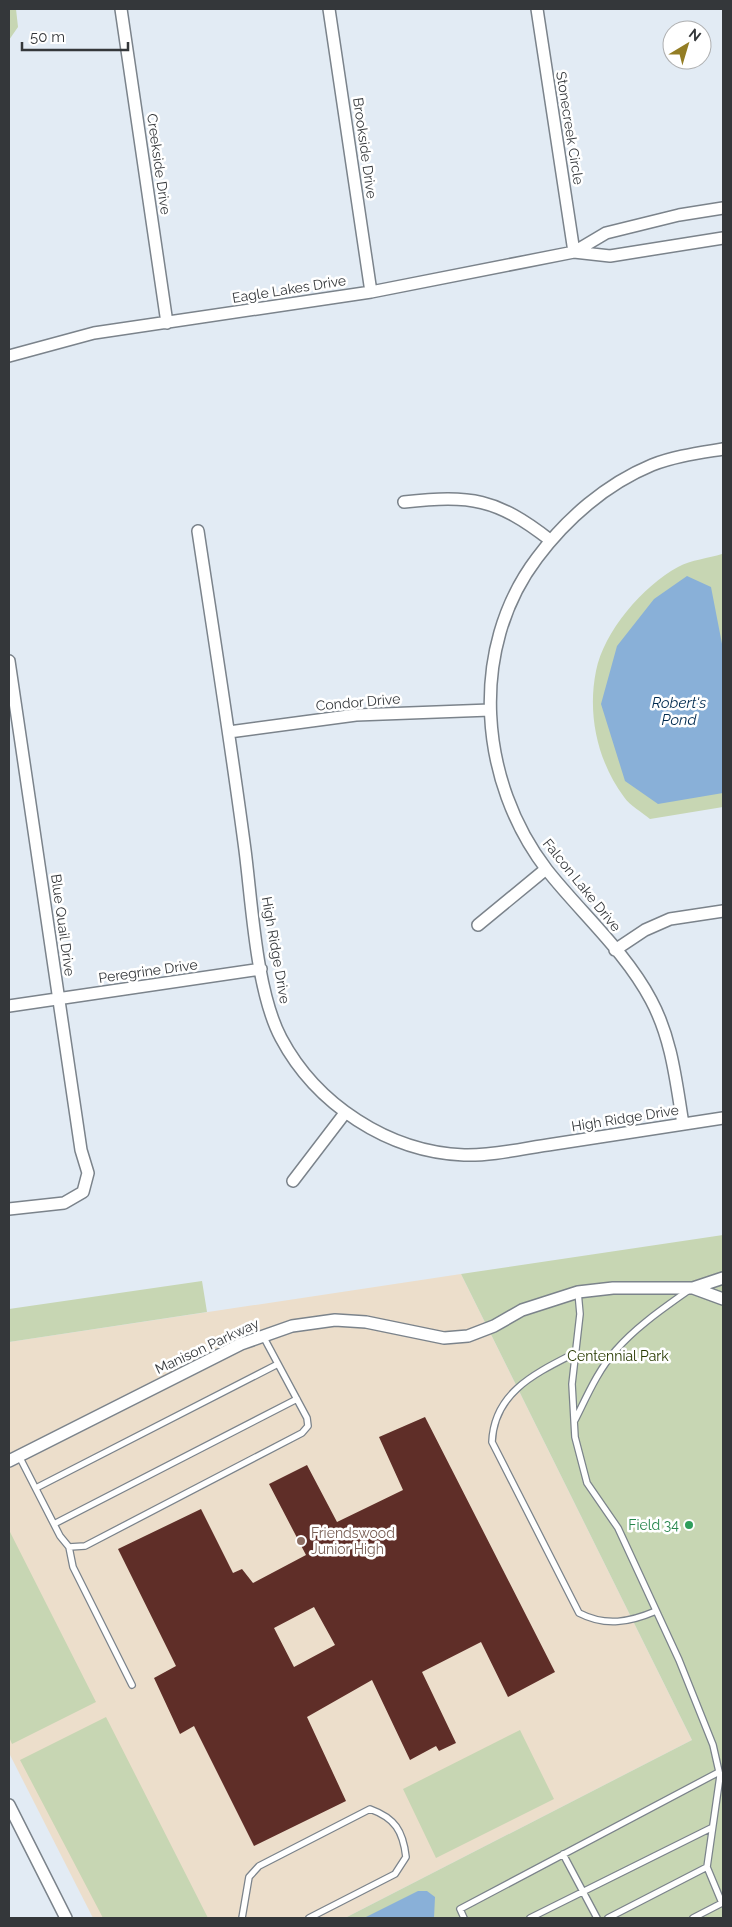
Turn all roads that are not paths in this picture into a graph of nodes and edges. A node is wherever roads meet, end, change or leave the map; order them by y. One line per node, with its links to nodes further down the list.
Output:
1 (121, 9): 8 (street, Creekside Drive)
2 (329, 9): 7 (street, Brookside Drive)
3 (537, 9): 6 (street, Stonecreek Circle)
4 (723, 208): 6 (street, Eagle Lakes Drive)
5 (723, 238): 6 (street, Eagle Lakes Drive)
6 (574, 252): 7 (street, Eagle Lakes Drive)
7 (371, 292): 8 (street, Eagle Lakes Drive)
8 (167, 323): 9 (street, Eagle Lakes Drive)
9 (9, 356)
10 (723, 449): 13 (street, Falcon Lake Drive)
11 (404, 502): 13 (street)
12 (198, 531): 16 (street, High Ridge Drive)
13 (550, 540): 15 (street, Falcon Lake Drive)
14 (9, 661): 22 (street, Blue Quail Drive)
15 (490, 710): 16 (street, Condor Drive); 17 (street, Falcon Lake Drive)
16 (229, 732): 21 (street, High Ridge Drive)
17 (546, 869): 19 (street); 20 (street, Falcon Lake Drive)
18 (723, 911): 20 (street)
19 (478, 925)
20 (616, 950): 26 (street, Falcon Lake Drive)
21 (261, 969): 22 (street, Peregrine Drive); 24 (street, High Ridge Drive)
22 (58, 999): 23 (street, Peregrine Drive); 28 (street, Blue Quail Drive)
23 (9, 1006)
24 (345, 1112): 26 (street, High Ridge Drive); 27 (street)
25 (723, 1118): 26 (street, High Ridge Drive)
26 (683, 1124)
27 (293, 1182)
28 (9, 1209)
29 (723, 1278): 30 (street, Manison Parkway)
30 (692, 1288): 31 (street, Manison Parkway); 32 (street, Manison Parkway); 37 (lane)
31 (578, 1292): 33 (street, Manison Parkway); 34 (lane)
32 (723, 1299)
33 (263, 1336): 35 (lane); 38 (street, Manison Parkway)
34 (575, 1354): 37 (lane); 42 (lane)
35 (278, 1364): 36 (lane); 39 (lane)
36 (297, 1399): 40 (lane); 41 (lane)
37 (574, 1422): 42 (lane)
38 (14, 1458): 39 (lane)
39 (36, 1488): 40 (lane)
40 (54, 1524): 41 (lane)
41 (69, 1547): 43 (lane)
42 (656, 1611): 44 (lane)
43 (132, 1685)
44 (719, 1772): 46 (lane); 47 (lane)
45 (9, 1805): 50 (street)
46 (711, 1828): 48 (lane); 49 (lane)
47 (563, 1854): 49 (lane); 53 (lane)
48 (707, 1867): 56 (lane); 57 (lane)
49 (584, 1892): 54 (lane); 55 (lane)
50 (66, 1918)
51 (242, 1918): 52 (lane)
52 (310, 1918)
53 (464, 1918)
54 (530, 1918)
55 (597, 1918)
56 (608, 1918)
57 (693, 1918)

